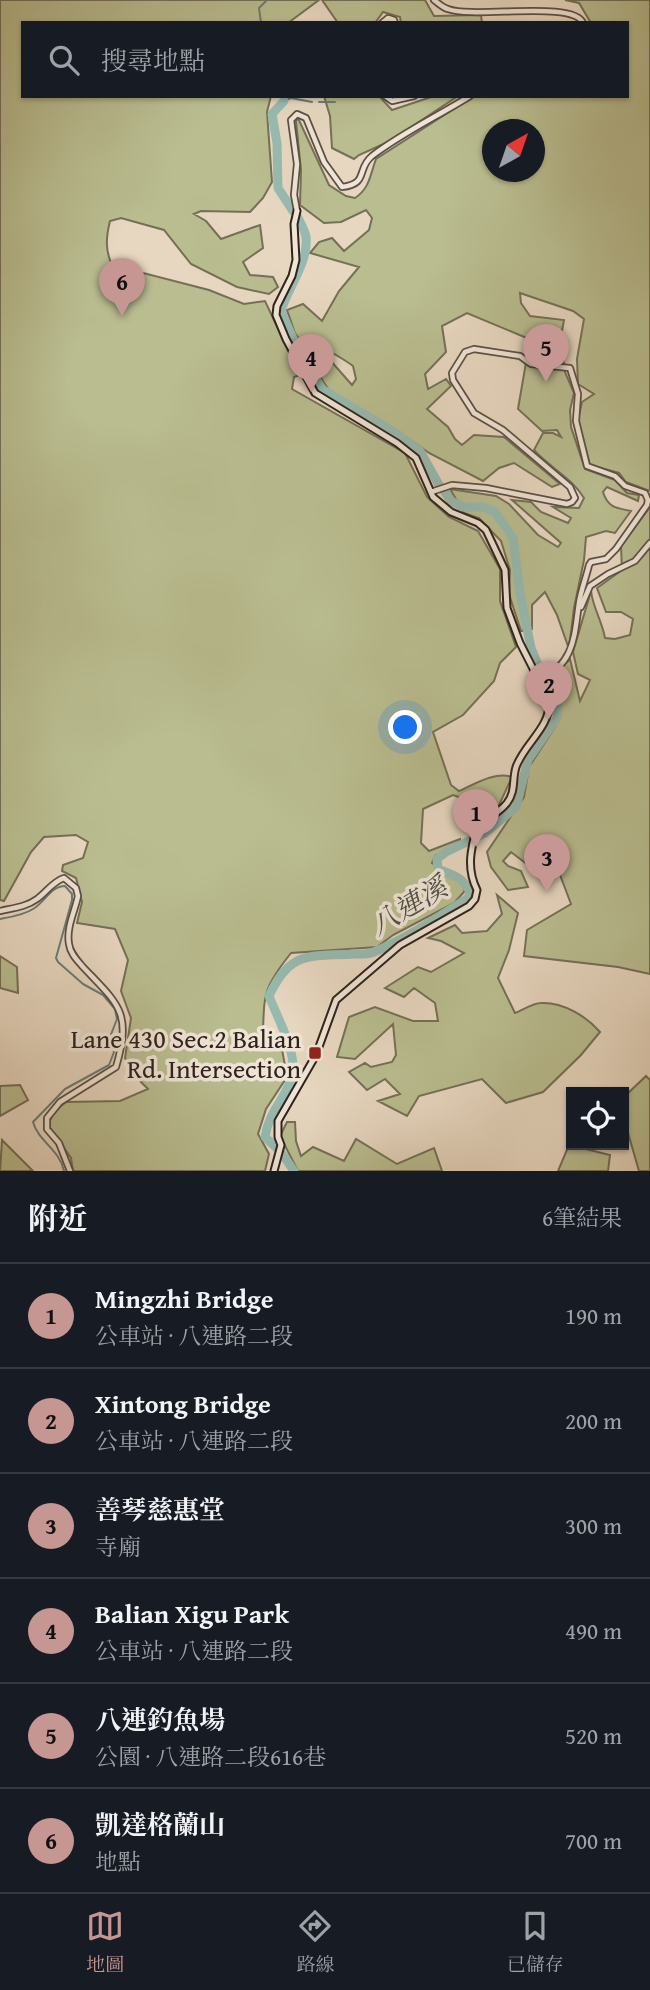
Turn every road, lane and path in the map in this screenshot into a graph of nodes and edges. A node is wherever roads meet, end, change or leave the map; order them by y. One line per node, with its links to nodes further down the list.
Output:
1 (434, 0): 2 (street)
2 (583, 21)
3 (388, 98): 4 (street)
4 (405, 98)
5 (467, 98): 6 (street)
6 (298, 211): 7 (street)
7 (431, 492): 9 (street); 10 (street)
8 (650, 543): 9 (street)
9 (579, 614): 10 (street)
10 (541, 682): 13 (street)
11 (0, 911): 12 (street)
12 (71, 1171)
13 (274, 1171)

